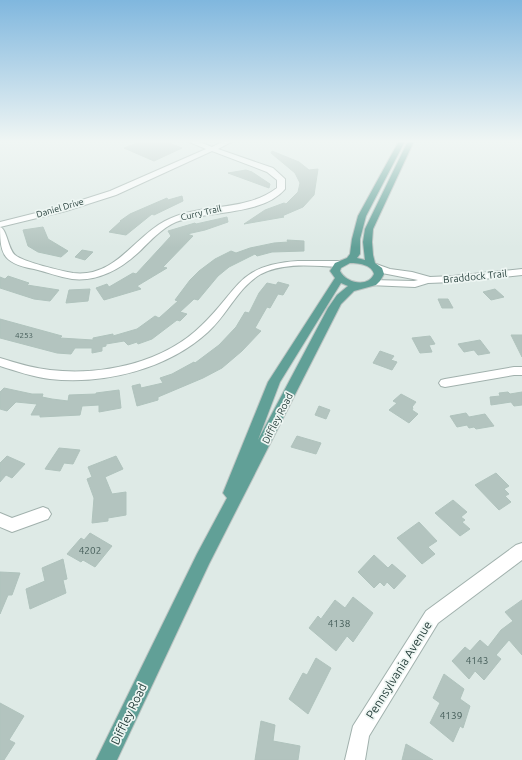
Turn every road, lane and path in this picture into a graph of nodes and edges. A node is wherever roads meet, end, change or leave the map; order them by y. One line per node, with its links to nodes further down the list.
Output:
1 (150, 176): 5 (street, Daniel Drive)
2 (278, 176): 6 (street, Curry Trail)
3 (383, 176): 7 (main road)
4 (394, 176): 10 (main road)
5 (0, 224)
6 (0, 230)
7 (350, 260): 8 (main road); 10 (main road)
8 (339, 264): 9 (street); 12 (main road, Diffley Road)
9 (295, 265): 12 (street); 16 (street)
10 (373, 265): 13 (street, Braddock Trail); 14 (main road)
11 (522, 272): 13 (street, Braddock Trail)
12 (338, 277): 15 (main road); 22 (main road, Diffley Road)
13 (427, 280): 14 (street, Braddock Trail)
14 (372, 282): 15 (main road)
15 (359, 285): 22 (main road, Diffley Road)
16 (0, 362)
17 (522, 371): 18 (street)
18 (445, 383)
19 (43, 514): 20 (street)
20 (0, 520)
21 (522, 551): 24 (street, Pennsylvania Avenue)
22 (203, 559): 23 (main road, Diffley Road)
23 (106, 760)
24 (355, 760)

